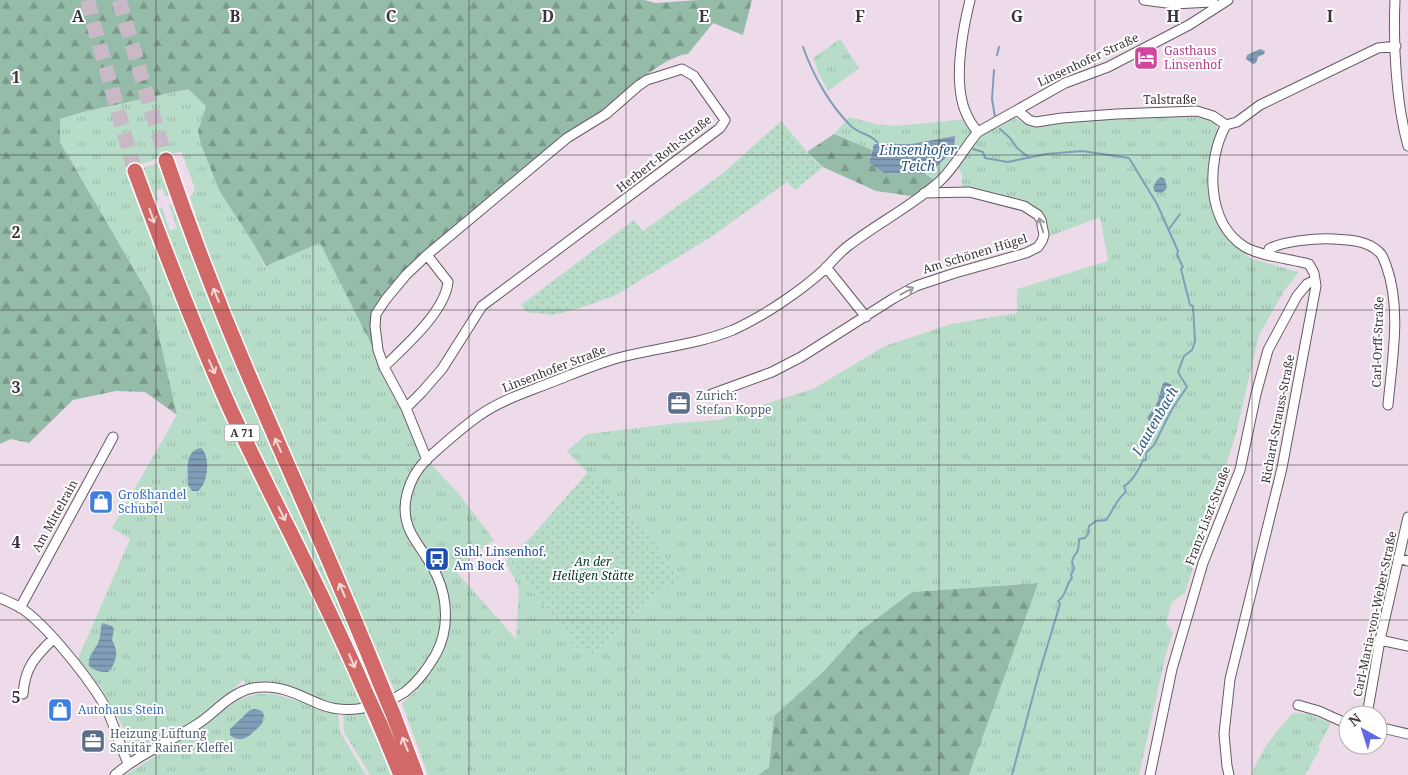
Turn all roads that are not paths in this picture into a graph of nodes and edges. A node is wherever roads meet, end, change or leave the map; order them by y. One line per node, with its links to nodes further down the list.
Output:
1 (970, 0): 9 (street)
2 (1144, 0): 5 (street)
3 (1228, 0): 5 (street, Linsenhofer Straße)
4 (1395, 0): 6 (street)
5 (1218, 6): 7 (street, Linsenhofer Straße)
6 (1396, 46): 8 (street); 10 (street)
7 (1017, 110): 8 (street, Talstraße); 9 (street, Linsenhofer Straße)
8 (1226, 125): 14 (street)
9 (978, 132): 13 (street, Linsenhofer Straße)
10 (1408, 146)
11 (166, 160): 42 (highway, A 71, one-way to 11, bridge)
12 (135, 170): 41 (highway, A 71, one-way to 41, bridge)
13 (924, 193): 16 (street, Linsenhofer Straße); 18 (street, Am Schönen Hügel, one-way to 13)
14 (1268, 254): 17 (street); 21 (street, Carl-Orff-Straße)
15 (427, 255): 19 (street, Herbert-Roth-Straße); 19 (street); 22 (street, Herbert-Roth-Straße)
16 (826, 268): 18 (street); 24 (street, Linsenhofer Straße)
17 (1315, 280): 43 (street, Franz-Liszt-Straße); 44 (street, Richard-Strauss-Straße)
18 (866, 317): 20 (street, Am Schönen Hügel)
19 (384, 367): 22 (street, Herbert-Roth-Straße)
20 (712, 394)
21 (1388, 405)
22 (406, 408): 24 (street, Herbert-Roth-Straße)
23 (113, 438): 29 (street, Am Mittelrain)
24 (427, 460): 39 (street, Linsenhofer Straße)
25 (1408, 517): 26 (street, Carl-Maria-von-Weber-Straße)
26 (1398, 558): 27 (street); 31 (street, Carl-Maria-von-Weber-Straße)
27 (1408, 561)
28 (0, 598): 29 (street)
29 (20, 608): 30 (street)
30 (53, 639): 33 (street); 39 (street)
31 (1380, 640): 32 (street); 35 (street, Carl-Maria-von-Weber-Straße)
32 (1408, 646)
33 (23, 694)
34 (1298, 705): 36 (street)
35 (1369, 705)
36 (1338, 720)
37 (1388, 730): 38 (street)
38 (1408, 734)
39 (128, 763): 40 (street, Linsenhofer Straße)
40 (114, 775)
41 (401, 775)
42 (416, 775)
43 (1150, 775)
44 (1229, 775)

